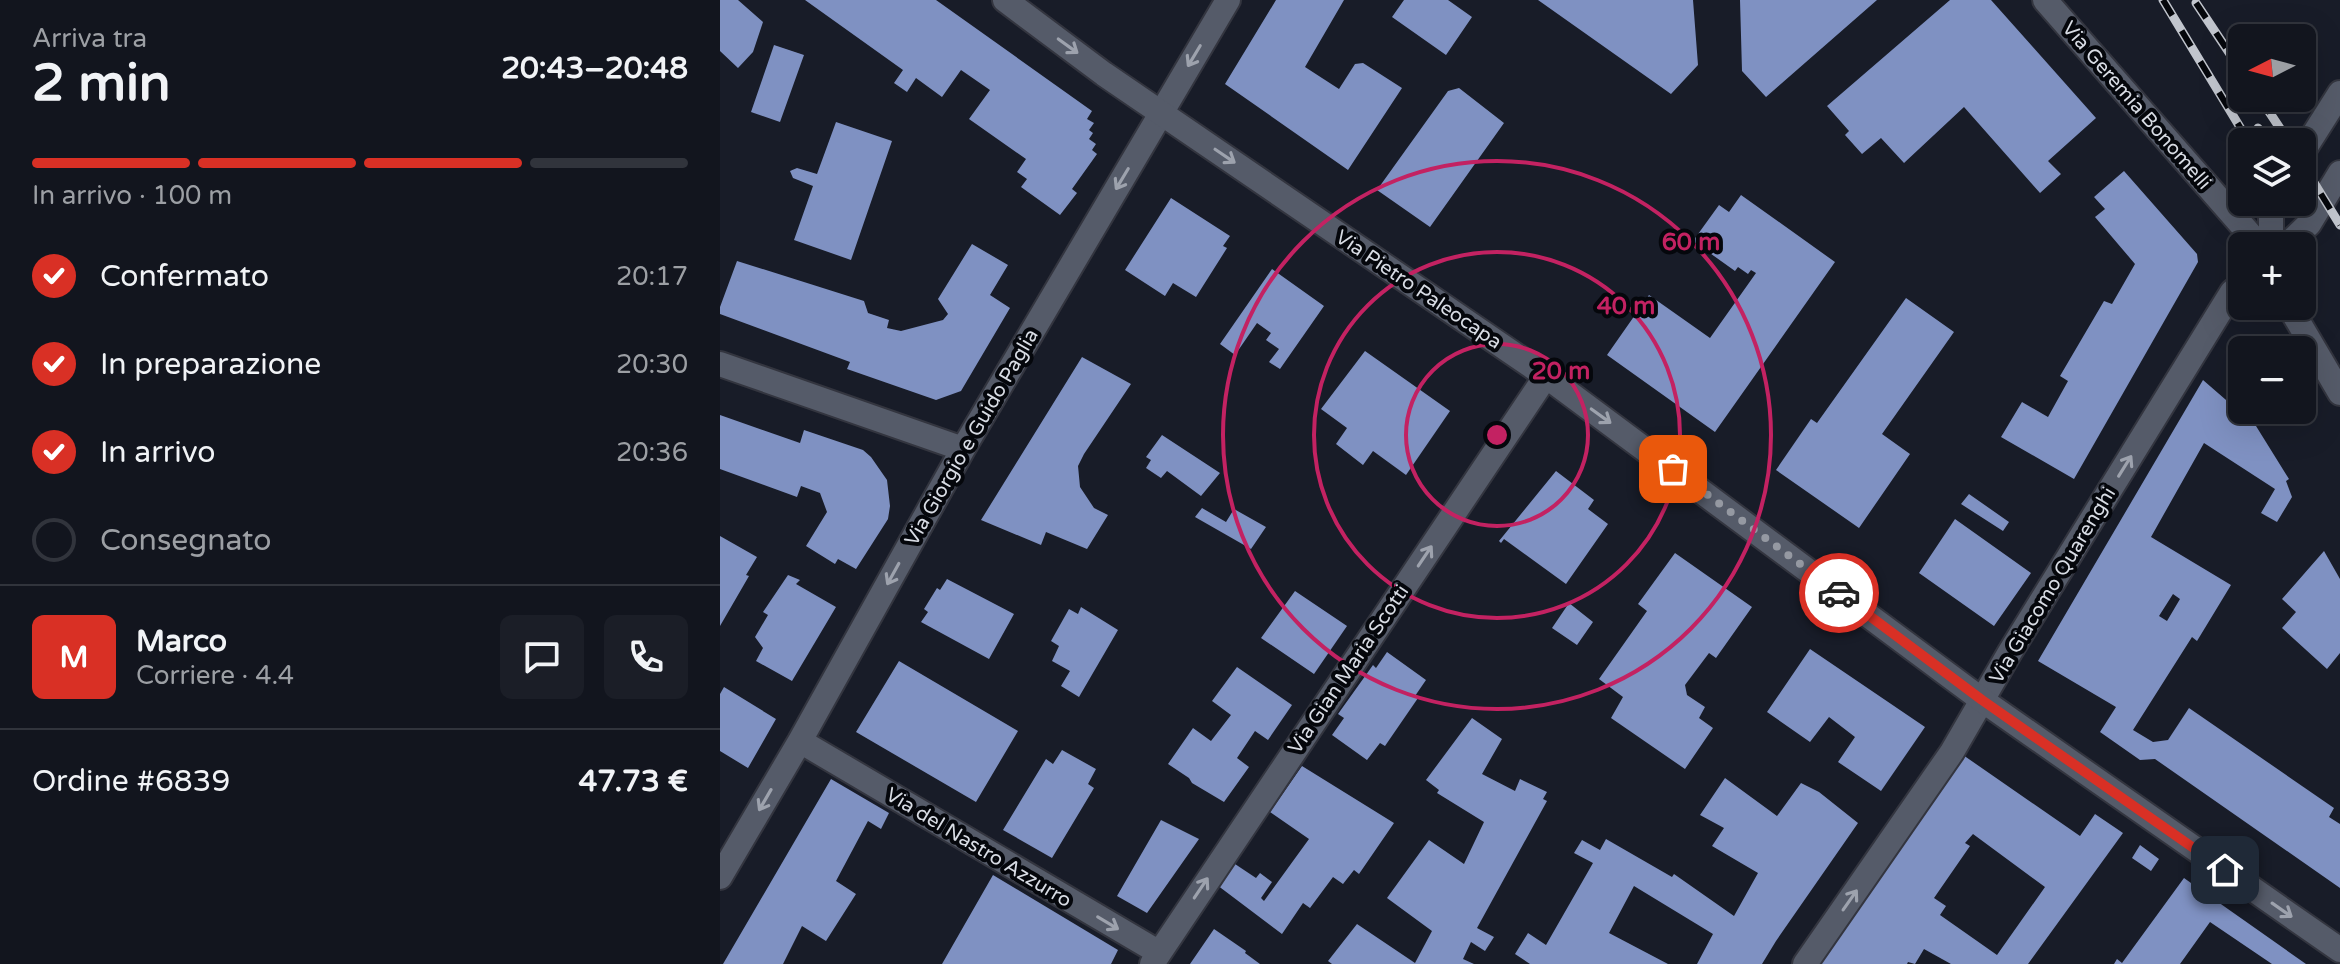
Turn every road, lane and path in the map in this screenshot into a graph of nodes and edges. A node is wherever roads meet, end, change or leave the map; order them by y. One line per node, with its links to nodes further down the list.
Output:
1 (1005, 0): 5 (street, Via Pietro Paleocapa, one-way to 5)
2 (1228, 0): 5 (street, Via Giorgio e Guido Paglia, one-way to 5)
3 (2045, 0): 8 (street, Via Geremia Bonomelli)
4 (2340, 93): 6 (street)
5 (1161, 112): 13 (street, Via Pietro Paleocapa, one-way to 13); 15 (street, Via Giorgio e Guido Paglia, one-way to 15)
6 (2316, 131)
7 (2340, 173): 9 (street)
8 (2248, 232)
9 (2301, 232)
10 (2228, 299): 16 (street, Via Giacomo Quarenghi, one-way to 10)
11 (2297, 320): 14 (street)
12 (720, 364): 15 (street)
13 (1546, 376): 16 (street, Via Pietro Paleocapa, one-way to 16); 20 (street, Via Gian Maria Scotti, one-way to 13)
14 (2340, 393)
15 (963, 449): 17 (street, Via Giorgio e Guido Paglia, one-way to 17)
16 (1982, 700): 19 (street, Via Pietro Paleocapa, one-way to 19); 21 (street, Via Giacomo Quarenghi, one-way to 16)
17 (800, 741): 18 (street, Via Giorgio e Guido Paglia, one-way to 18); 20 (street, Via del Nastro Azzurro, one-way to 20)
18 (720, 877)
19 (2340, 950)
20 (1155, 958)
21 (1805, 964)

